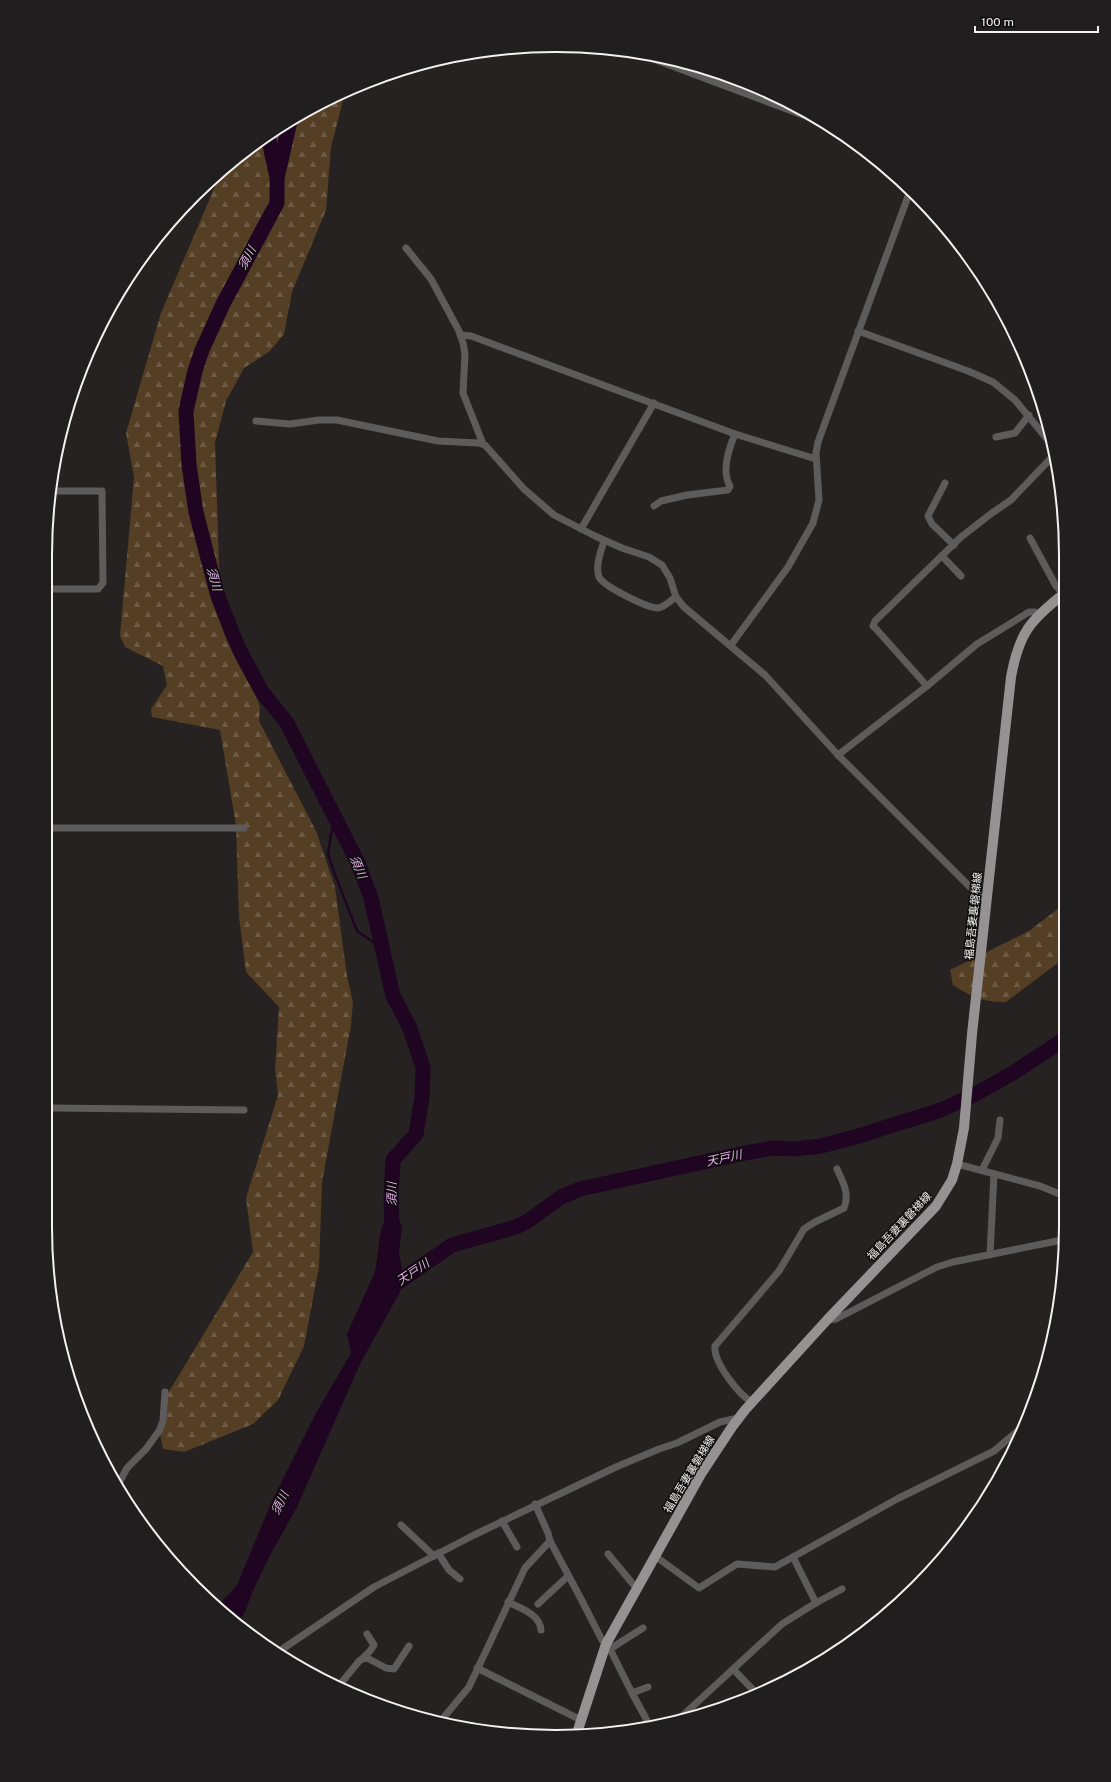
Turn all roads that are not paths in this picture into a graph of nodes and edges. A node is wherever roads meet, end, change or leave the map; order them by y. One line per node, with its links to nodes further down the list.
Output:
1 (672, 66): 2 (street)
2 (790, 110)
3 (908, 196): 5 (street)
4 (406, 248): 6 (street)
5 (858, 331): 8 (street); 14 (street)
6 (460, 335): 7 (street); 13 (street)
7 (654, 403): 11 (street); 19 (street)
8 (1029, 415): 10 (street); 12 (street)
9 (256, 421): 13 (street)
10 (1044, 433)
11 (735, 434): 14 (street); 18 (street)
12 (996, 438)
13 (483, 444): 19 (street)
14 (816, 459): 30 (street)
15 (1049, 460): 22 (street)
16 (944, 483): 22 (street)
17 (56, 491): 25 (street)
18 (654, 506)
19 (581, 530): 21 (street)
20 (1030, 538): 26 (street)
21 (604, 541): 27 (street); 27 (street)
22 (954, 545): 23 (street)
23 (942, 556): 24 (street); 31 (street)
24 (961, 576)
25 (52, 589)
26 (1059, 589)
27 (676, 596): 30 (street)
28 (1059, 598): 29 (main road, 福島吾妻裏磐梯線)
29 (1039, 614): 31 (street); 35 (main road, 福島吾妻裏磐梯線)
30 (731, 645): 32 (street)
31 (927, 686): 32 (street)
32 (838, 755): 35 (street)
33 (52, 828): 34 (street)
34 (244, 828)
35 (987, 900): 39 (main road, 福島吾妻裏磐梯線)
36 (52, 1108): 37 (street)
37 (244, 1110)
38 (1000, 1120): 41 (street)
39 (958, 1164): 41 (street); 46 (main road, 福島吾妻裏磐梯線)
40 (837, 1168): 48 (street)
41 (982, 1170): 42 (street)
42 (994, 1174): 43 (street); 45 (street)
43 (1059, 1193)
44 (1059, 1241): 45 (street)
45 (990, 1255): 46 (street)
46 (827, 1320): 48 (main road, 福島吾妻裏磐梯線)
47 (166, 1392): 51 (street)
48 (752, 1402): 49 (main road, 福島吾妻裏磐梯線)
49 (738, 1418): 52 (street); 59 (main road, 福島吾妻裏磐梯線)
50 (1014, 1434): 60 (street)
51 (120, 1480)
52 (535, 1504): 53 (street); 55 (street)
53 (502, 1521): 56 (street); 58 (street)
54 (401, 1525): 58 (street)
55 (550, 1541): 61 (street); 65 (street)
56 (517, 1547)
57 (608, 1554): 63 (street)
58 (436, 1555): 62 (street); 73 (street)
59 (655, 1556): 60 (street); 63 (main road, 福島吾妻裏磐梯線)
60 (793, 1557): 66 (street)
61 (568, 1576): 67 (street); 72 (street)
62 (460, 1579)
63 (638, 1588): 72 (main road, 福島吾妻裏磐梯線)
64 (842, 1589): 66 (street)
65 (508, 1602): 69 (street); 75 (street)
66 (816, 1602): 76 (street)
67 (538, 1604)
68 (643, 1628): 72 (street)
69 (541, 1630)
70 (367, 1634): 74 (street)
71 (409, 1646): 74 (street)
72 (608, 1647): 80 (street); 83 (main road, 福島吾妻裏磐梯線)
73 (282, 1649)
74 (360, 1660): 77 (street)
75 (477, 1668): 82 (street); 83 (street)
76 (733, 1669): 79 (street); 81 (street)
77 (342, 1682)
78 (648, 1687): 80 (street)
79 (753, 1690)
80 (632, 1693): 84 (street)
81 (685, 1713)
82 (442, 1717)
83 (581, 1720): 85 (main road, 福島吾妻裏磐梯線)
84 (647, 1721)
85 (578, 1729)

